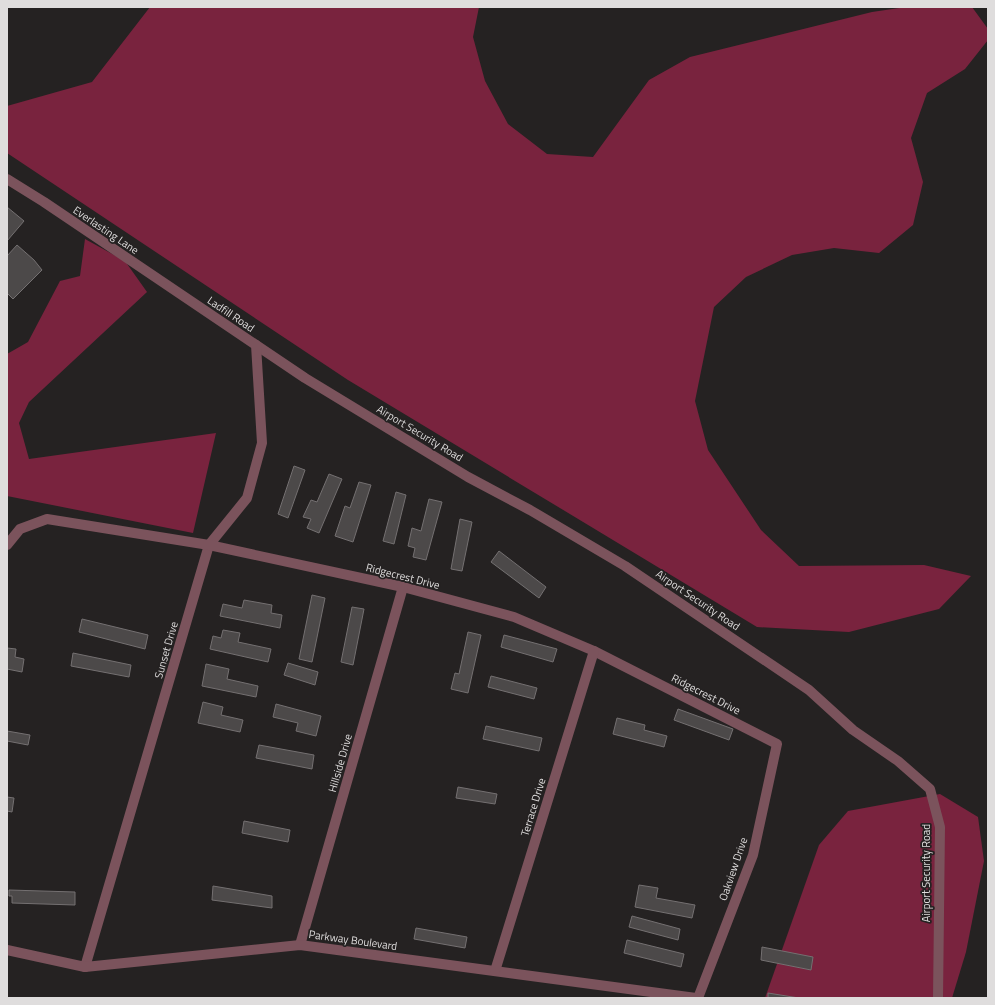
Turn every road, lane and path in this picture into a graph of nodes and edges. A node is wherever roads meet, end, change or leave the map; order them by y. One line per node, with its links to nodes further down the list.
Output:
1 (7, 179): 2 (street, Everlasting Lane)
2 (191, 302): 3 (street, Ladfill Road)
3 (256, 346): 5 (street, Sunset Drive); 14 (street, Airport Security Road)
4 (7, 545): 5 (street, Ridgecrest Drive)
5 (209, 545): 6 (street, Ridgecrest Drive); 11 (street, Sunset Drive)
6 (403, 587): 7 (street, Ridgecrest Drive); 9 (street, Hillside Drive)
7 (594, 651): 8 (street, Ridgecrest Drive); 12 (street, Terrace Drive)
8 (777, 744): 13 (street, Oakview Drive)
9 (300, 945): 11 (street, Parkway Boulevard); 12 (street, Parkway Boulevard)
10 (7, 950): 11 (street, Parkway Boulevard)
11 (85, 967)
12 (495, 971): 13 (street, Parkway Boulevard)
13 (697, 998)
14 (938, 998)

